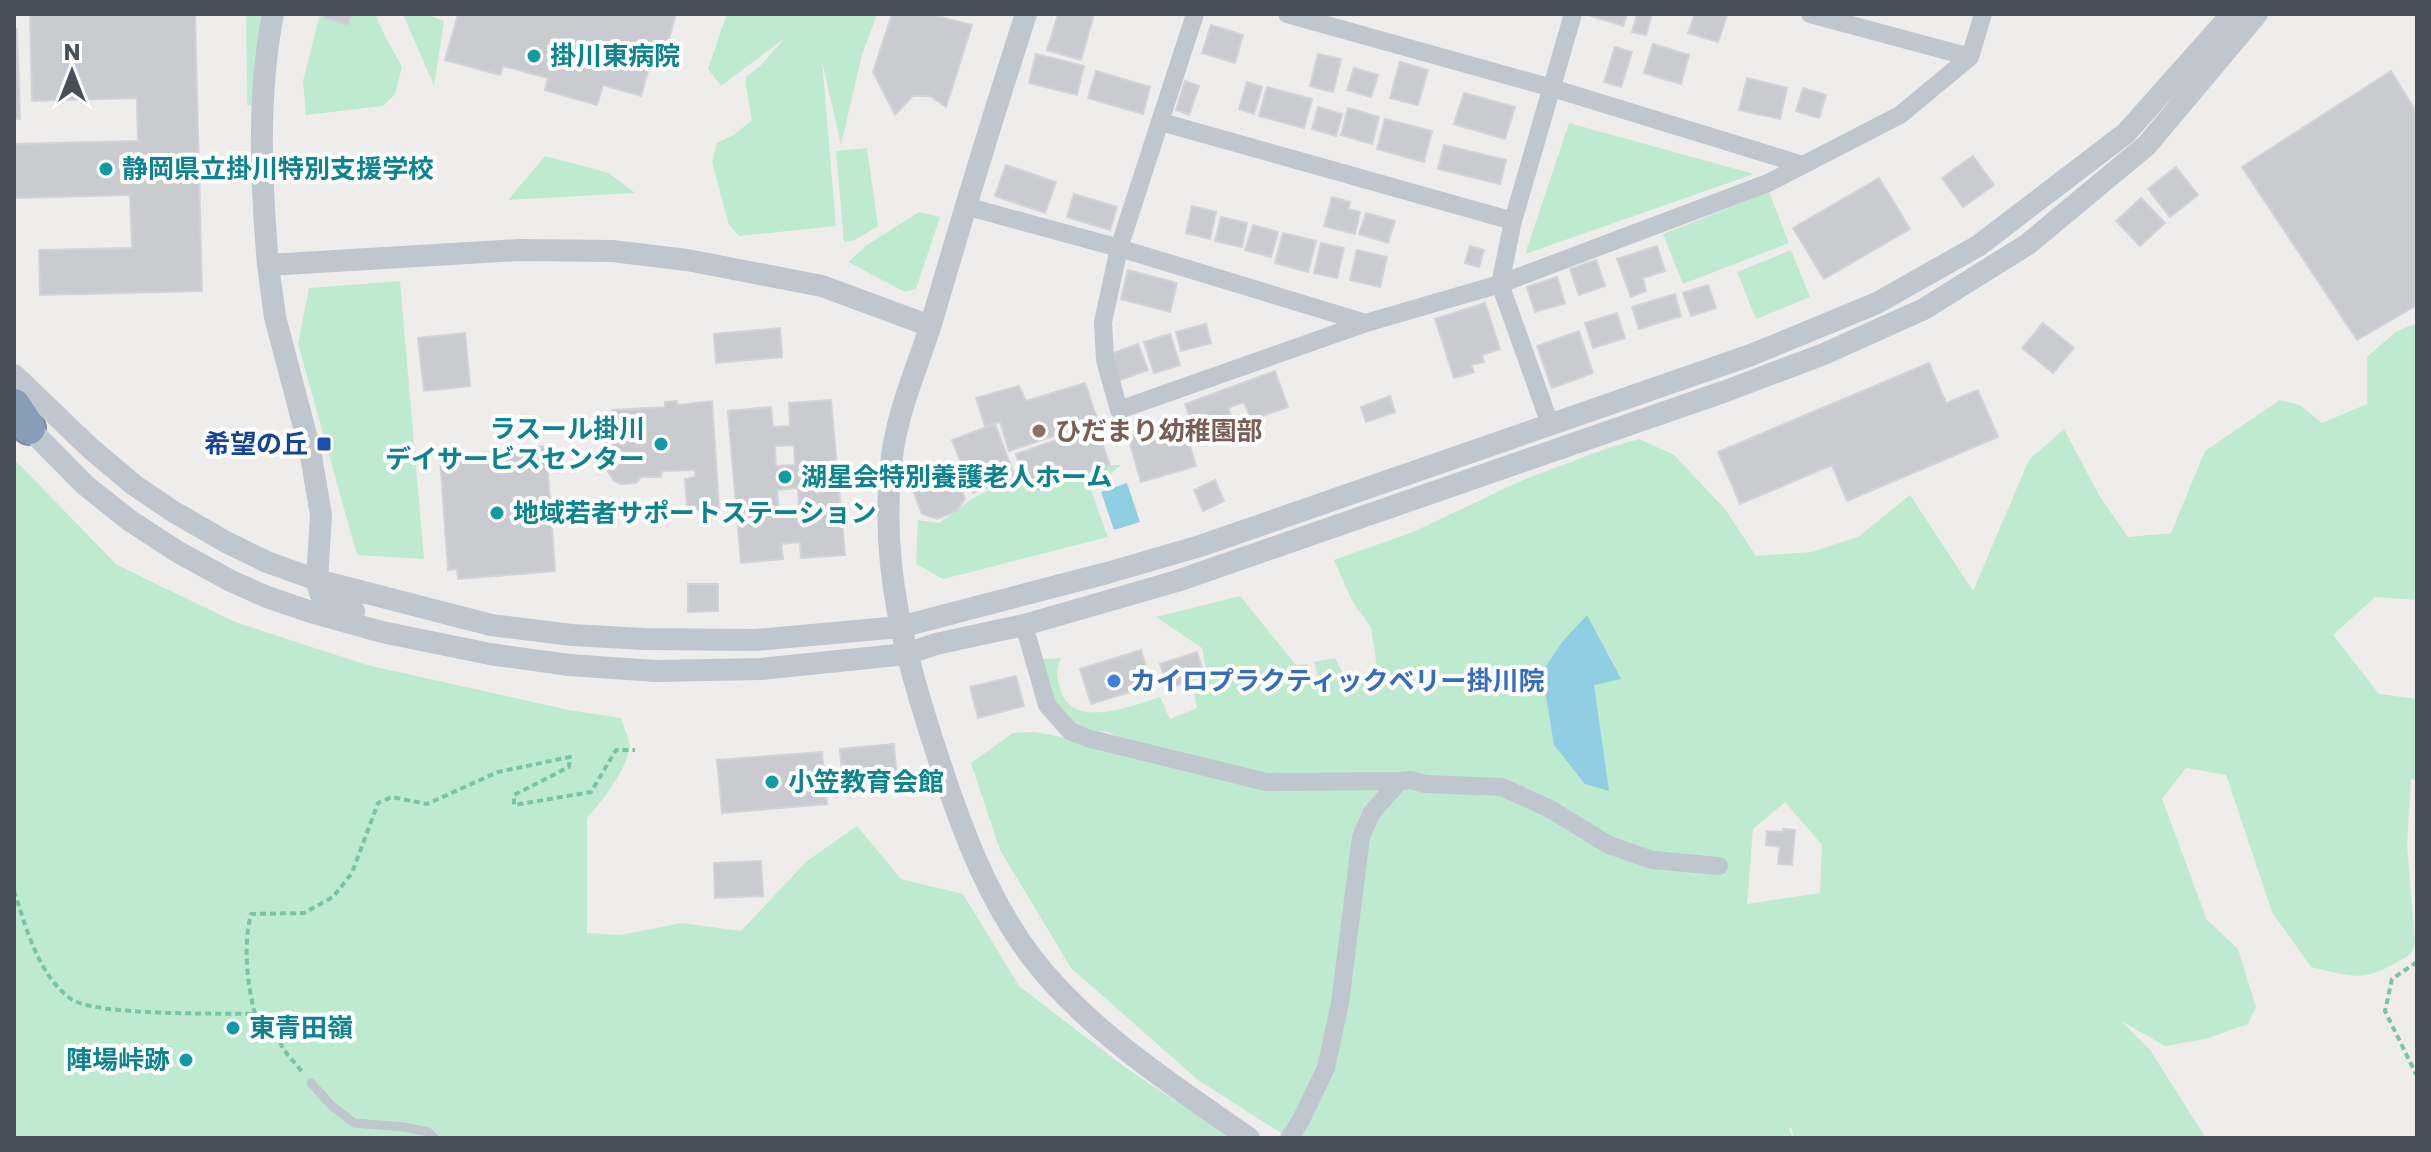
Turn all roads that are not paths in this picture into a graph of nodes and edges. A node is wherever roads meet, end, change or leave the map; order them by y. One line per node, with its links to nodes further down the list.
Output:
1 (273, 14): 17 (street)
2 (1026, 14): 14 (street)
3 (1195, 14): 12 (street)
4 (1287, 14): 11 (street)
5 (1573, 14): 11 (street)
6 (1810, 14): 10 (street)
7 (1983, 14): 10 (street)
8 (2232, 14): 23 (street)
9 (2257, 14): 26 (street)
10 (1970, 57): 13 (street)
11 (1552, 88): 13 (street); 15 (street)
12 (1161, 122): 15 (street); 16 (street)
13 (1803, 165): 18 (street)
14 (965, 206): 16 (street); 20 (street)
15 (1513, 221): 18 (street)
16 (1119, 248): 19 (street); 19 (street)
17 (268, 265): 20 (street); 24 (street)
18 (1500, 284): 19 (street); 23 (street)
19 (1366, 323)
20 (930, 326): 27 (street)
21 (14, 375): 24 (street)
22 (19, 415): 25 (street)
23 (1550, 424): 27 (street)
24 (317, 580): 25 (street); 27 (street); 29 (street)
25 (267, 597): 29 (street)
26 (1024, 625): 28 (street); 30 (street)
27 (900, 627): 28 (street)
28 (906, 654): 29 (street); 34 (street)
29 (524, 659)
30 (1400, 781): 31 (street); 35 (street)
31 (1719, 866)
32 (311, 1083): 33 (lane)
33 (434, 1138)
34 (1249, 1138)
35 (1289, 1138)

